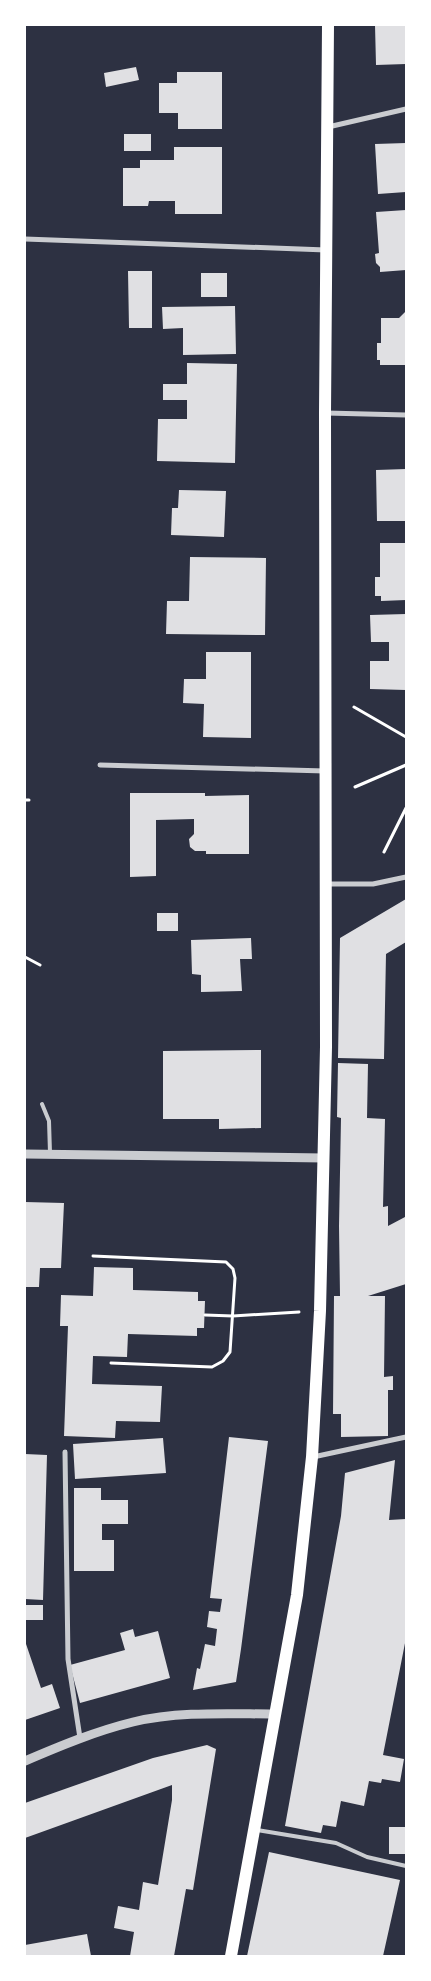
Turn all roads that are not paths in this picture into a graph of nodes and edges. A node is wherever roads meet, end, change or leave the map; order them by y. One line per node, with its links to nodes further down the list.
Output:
1 (328, 25): 3 (main road)
2 (406, 109): 3 (street)
3 (327, 127): 5 (main road)
4 (25, 240): 5 (street)
5 (326, 250): 6 (main road)
6 (325, 413): 7 (street); 9 (main road)
7 (406, 415)
8 (100, 766): 9 (street)
9 (326, 771): 11 (main road)
10 (406, 876): 11 (street)
11 (327, 884): 15 (main road)
12 (42, 1104): 13 (lane)
13 (50, 1153): 14 (street); 15 (street)
14 (25, 1154)
15 (324, 1158): 18 (main road)
16 (406, 1438): 18 (street)
17 (65, 1452): 20 (street)
18 (312, 1457): 19 (main road)
19 (275, 1714): 20 (street); 22 (main road)
20 (80, 1738): 21 (street)
21 (25, 1761)
22 (254, 1830): 23 (lane); 24 (main road)
23 (406, 1866)
24 (230, 1956)

